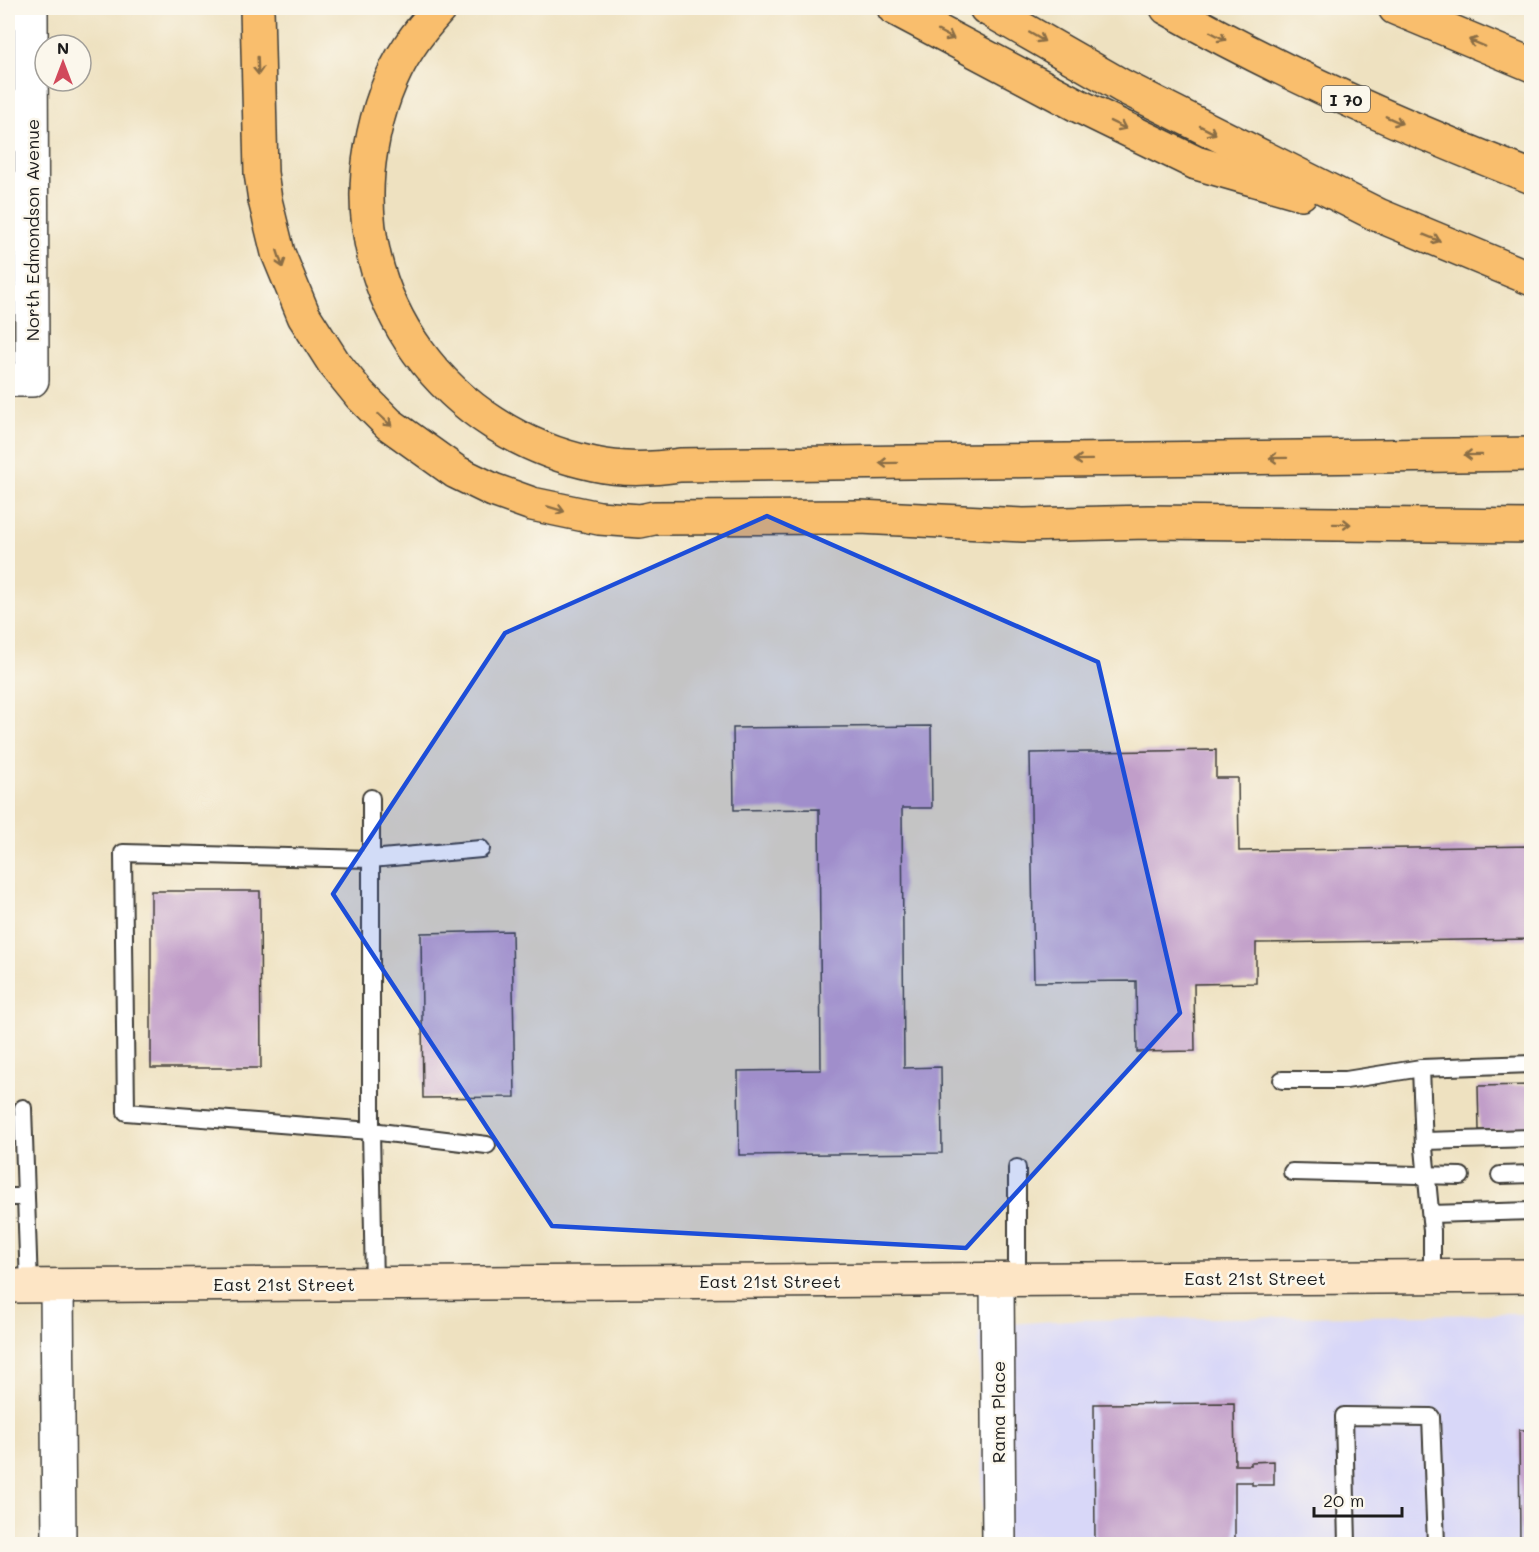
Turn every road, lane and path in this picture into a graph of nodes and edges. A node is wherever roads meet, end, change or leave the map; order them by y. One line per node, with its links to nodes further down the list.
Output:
1 (31, 8): 12 (street, North Edmondson Avenue)
2 (257, 8): 14 (highway, one-way to 14)
3 (440, 8): 13 (highway, one-way to 3)
4 (894, 8): 10 (highway, one-way to 10)
5 (986, 8): 10 (highway, one-way to 10)
6 (1167, 8): 9 (highway, I 70, one-way to 9)
7 (1395, 8): 8 (highway, one-way to 7)
8 (1532, 65)
9 (1532, 177)
10 (1378, 215): 11 (highway, one-way to 11)
11 (1532, 279)
12 (20, 380)
13 (1532, 454)
14 (1532, 526)
15 (371, 798): 17 (lane)
16 (481, 849): 17 (lane)
17 (371, 859): 22 (lane); 22 (lane)
18 (1532, 1064): 19 (lane)
19 (1421, 1068): 20 (lane); 24 (lane)
20 (1282, 1080)
21 (22, 1108): 32 (lane)
22 (371, 1131): 25 (lane); 38 (lane)
23 (1532, 1138): 24 (lane)
24 (1424, 1141): 30 (lane)
25 (488, 1145)
26 (1017, 1168): 37 (lane)
27 (1292, 1172): 30 (lane)
28 (1532, 1174): 29 (lane)
29 (1500, 1175)
30 (1427, 1176): 31 (lane); 34 (lane)
31 (1461, 1176)
32 (16, 1197): 39 (lane)
33 (1532, 1211): 34 (lane)
34 (1431, 1214): 36 (lane)
35 (1532, 1276): 36 (main road, East 21st Street)
36 (1432, 1277): 37 (main road, East 21st Street)
37 (1007, 1280): 38 (main road, East 21st Street); 41 (street, Rama Place)
38 (374, 1284): 39 (main road, East 21st Street)
39 (31, 1286): 40 (street)
40 (59, 1545)
41 (999, 1545)
42 (1347, 1545): 43 (lane)
43 (1436, 1545)

